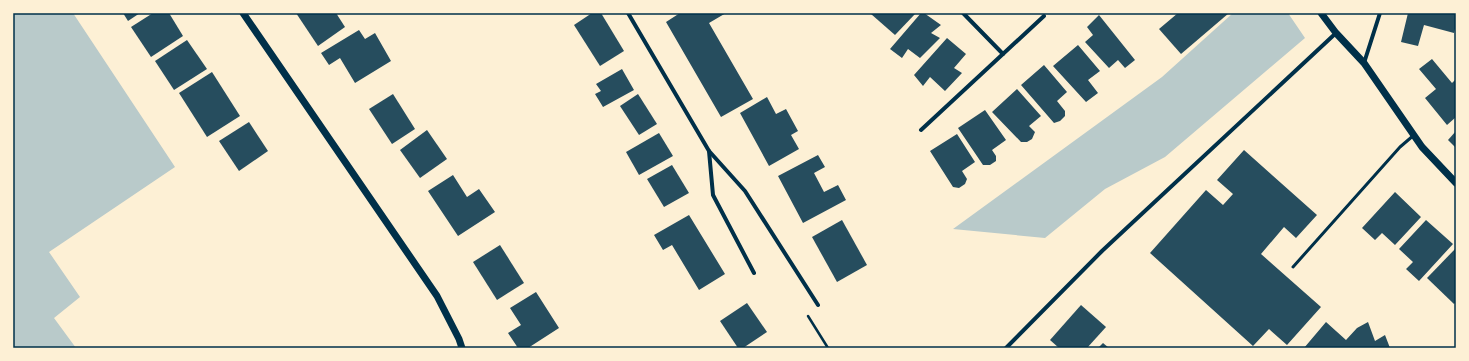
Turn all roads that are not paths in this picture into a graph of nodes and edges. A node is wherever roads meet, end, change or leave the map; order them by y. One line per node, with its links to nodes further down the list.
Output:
1 (243, 13): 17 (street)
2 (628, 13): 12 (street)
3 (963, 13): 8 (street)
4 (1321, 13): 7 (street)
5 (1380, 13): 9 (street)
6 (1044, 16): 8 (street)
7 (1336, 33): 9 (street); 18 (street)
8 (1003, 54): 10 (street)
9 (1364, 63): 11 (street)
10 (921, 130)
11 (1414, 135): 13 (street); 14 (lane)
12 (709, 151): 15 (street); 16 (street)
13 (1456, 183)
14 (1293, 266)
15 (754, 273)
16 (818, 305)
17 (462, 348)
18 (1006, 348)

